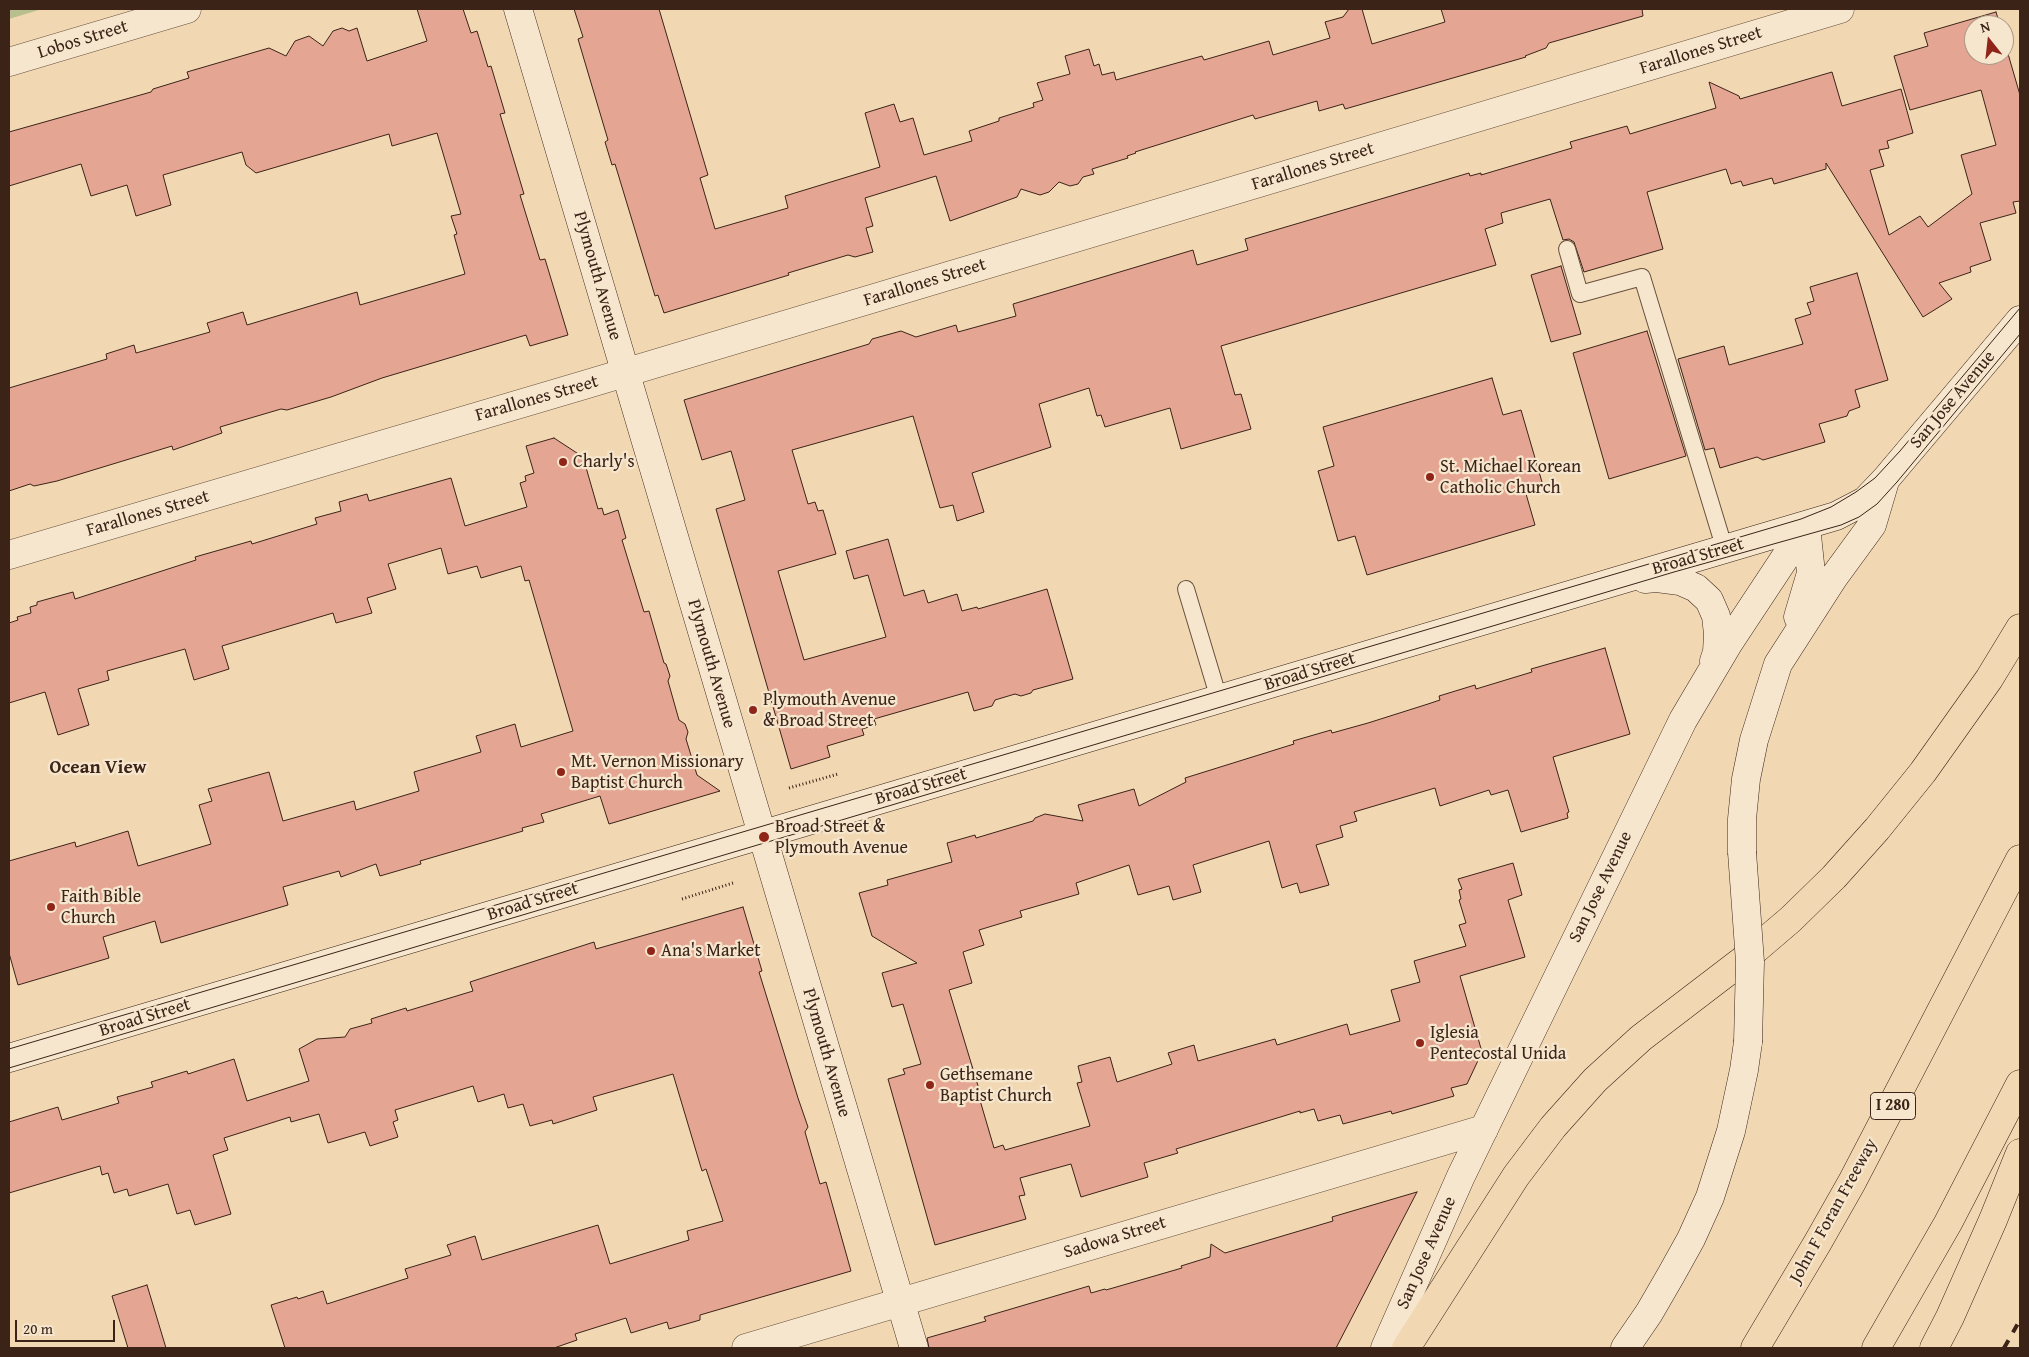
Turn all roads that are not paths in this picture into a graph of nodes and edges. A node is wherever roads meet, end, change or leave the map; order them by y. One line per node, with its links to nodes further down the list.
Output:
1 (187, 9): 4 (street, Lobos Street)
2 (518, 9): 7 (street, Plymouth Avenue)
3 (1840, 9): 7 (street, Farallones Street)
4 (9, 62)
5 (1567, 249): 10 (lane)
6 (2020, 320): 8 (street, San Jose Avenue)
7 (626, 373): 11 (street, Farallones Street); 18 (street, Plymouth Avenue)
8 (1885, 480): 9 (street, San Jose Avenue); 15 (street, San Jose Avenue)
9 (1806, 526): 10 (street, Broad Street); 15 (street); 16 (street, San Jose Avenue)
10 (1725, 550): 12 (street, Broad Street)
11 (9, 555)
12 (1604, 585): 16 (street); 17 (street, Broad Street)
13 (1186, 589): 17 (lane)
14 (2020, 628): 28 (highway)
15 (1778, 664): 29 (street, San Jose Avenue, bridge)
16 (1708, 678): 22 (street, San Jose Avenue)
17 (1219, 699): 18 (street, Broad Street)
18 (762, 834): 20 (street, Broad Street); 24 (street, Plymouth Avenue)
19 (2020, 859): 30 (highway, John F Foran Freeway / I 280)
20 (9, 1058)
21 (2020, 1084): 31 (highway)
22 (1484, 1129): 24 (street, Sadowa Street); 27 (street, San Jose Avenue)
23 (2020, 1153): 32 (highway)
24 (900, 1302): 25 (street, Sadowa Street); 26 (street, Plymouth Avenue)
25 (746, 1348)
26 (914, 1348)
27 (1385, 1348)
28 (1406, 1348)
29 (1625, 1348)
30 (1755, 1348)
31 (1876, 1348)
32 (1934, 1348)

